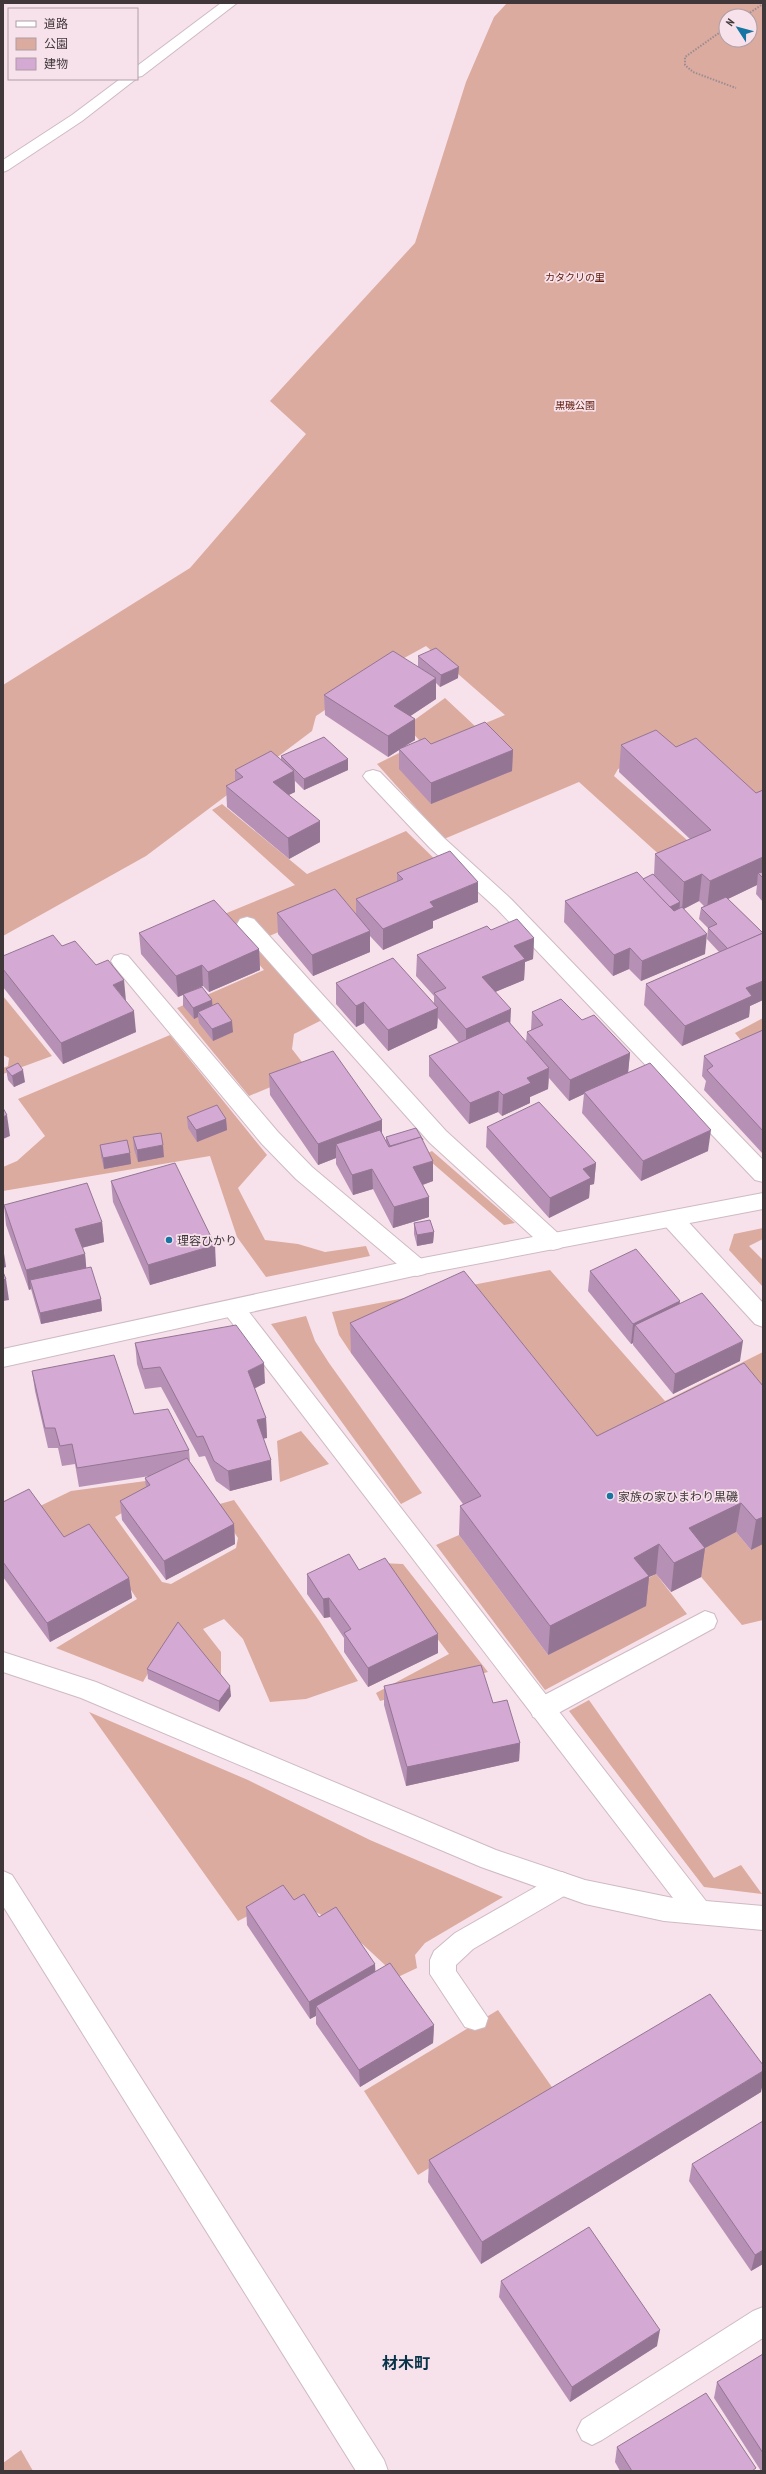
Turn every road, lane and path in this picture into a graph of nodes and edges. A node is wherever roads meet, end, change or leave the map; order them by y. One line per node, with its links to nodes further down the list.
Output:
1 (230, 3): 3 (street)
2 (718, 34): 5 (path)
3 (138, 72)
4 (128, 80): 6 (street)
5 (736, 88)
6 (3, 167)
7 (373, 776): 10 (street)
8 (248, 924): 13 (street)
9 (121, 961): 14 (street)
10 (763, 1174)
11 (763, 1202): 12 (street)
12 (674, 1221): 13 (street); 16 (street)
13 (553, 1242): 14 (street)
14 (417, 1268): 15 (street)
15 (234, 1309): 17 (street); 20 (street)
16 (763, 1318)
17 (3, 1358)
18 (704, 1621): 20 (street)
19 (3, 1662): 22 (street)
20 (542, 1709): 23 (street)
21 (3, 1883): 28 (street)
22 (562, 1884): 23 (street); 25 (street)
23 (699, 1912): 24 (street)
24 (758, 1923)
25 (475, 2018)
26 (763, 2321): 27 (street)
27 (592, 2430)
28 (373, 2471)

